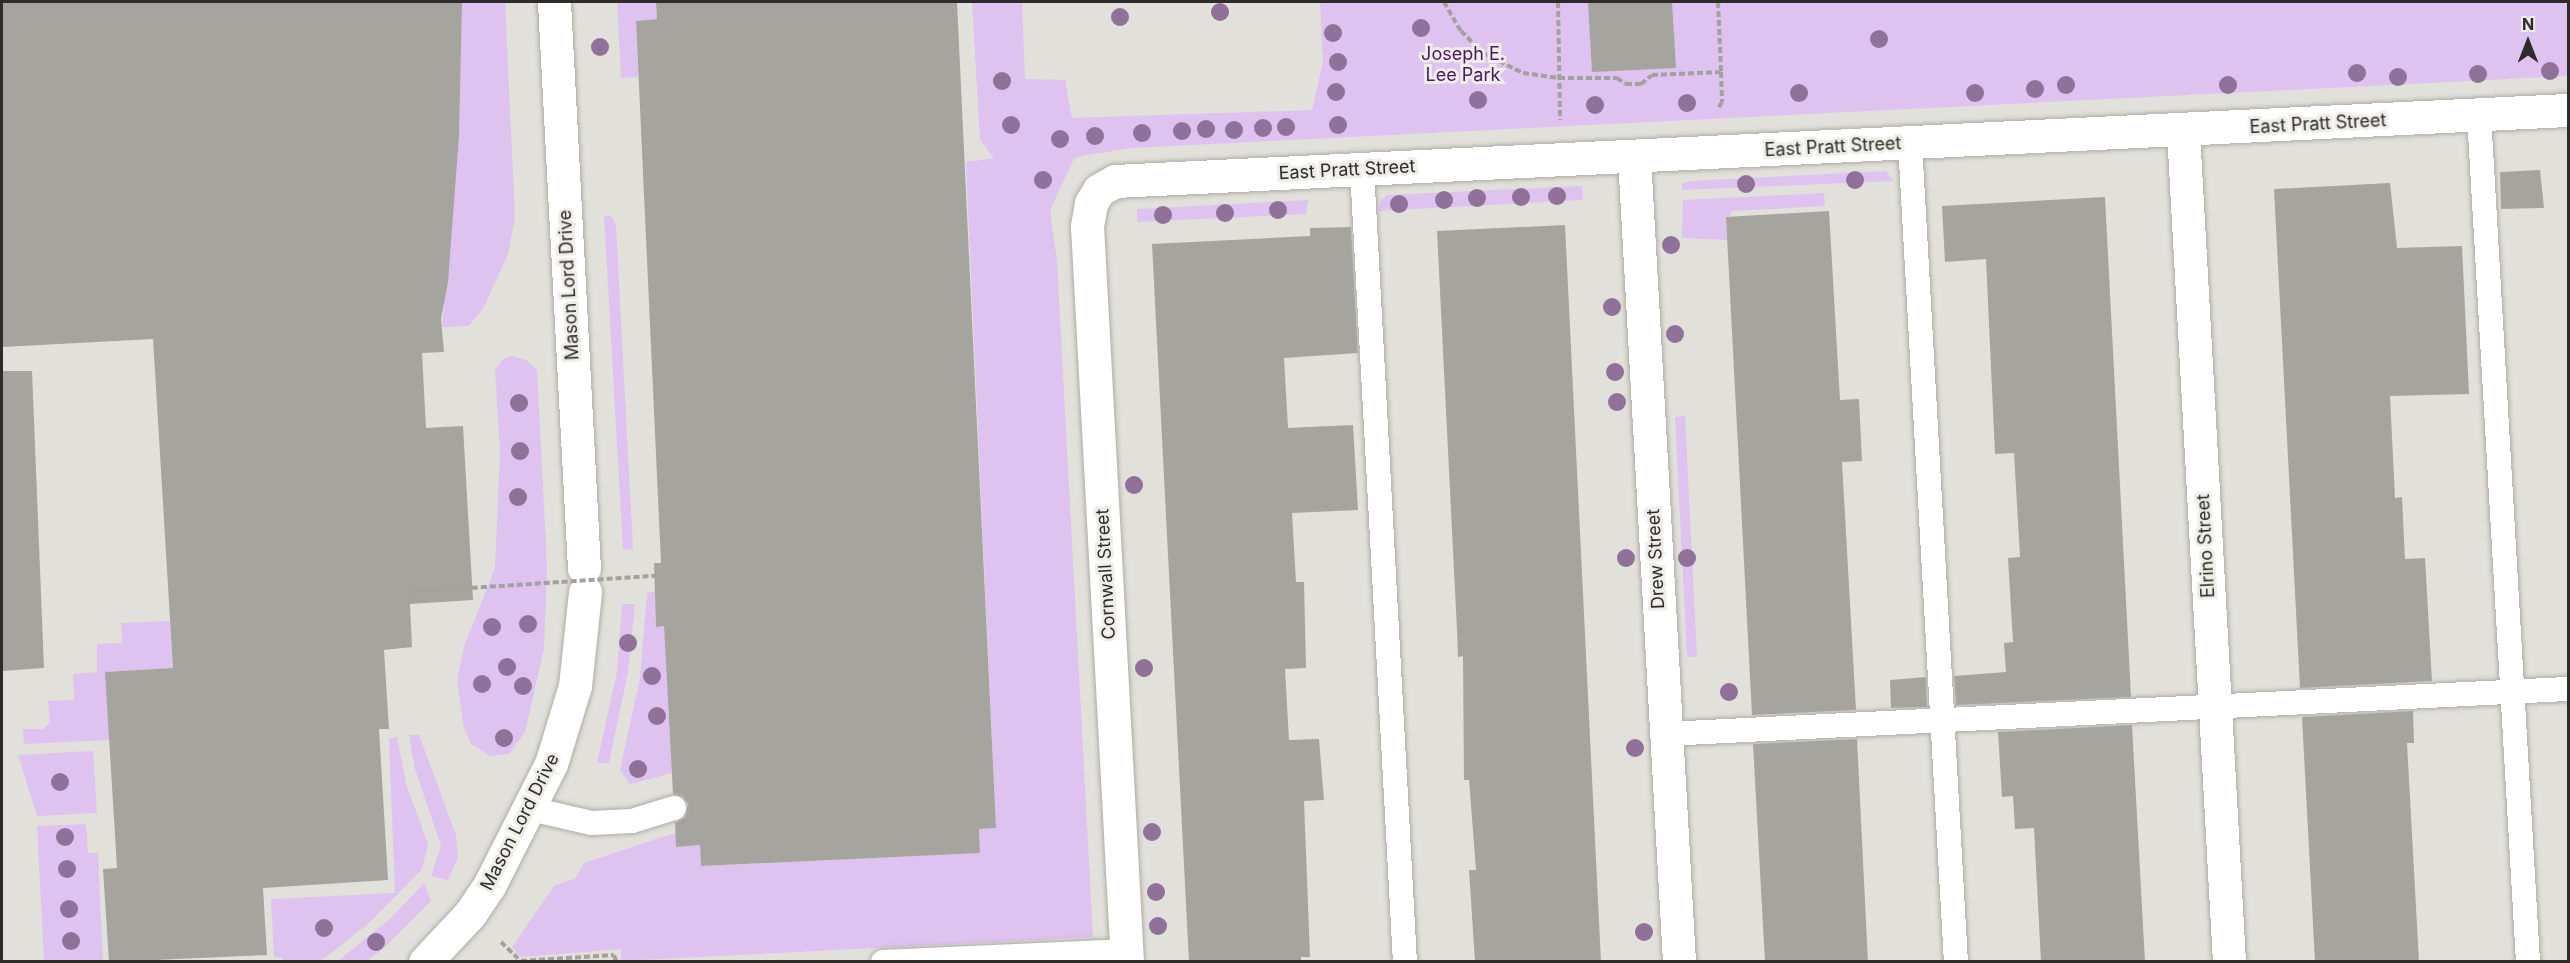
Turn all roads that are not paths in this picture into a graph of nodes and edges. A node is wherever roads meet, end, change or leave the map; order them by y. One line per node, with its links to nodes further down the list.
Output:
1 (554, 2): 15 (street, Mason Lord Drive)
2 (2568, 110): 3 (street, East Pratt Street)
3 (2479, 115): 4 (street, East Pratt Street); 10 (lane)
4 (2183, 130): 5 (street, East Pratt Street); 11 (street, Elrino Street)
5 (1910, 143): 6 (street, East Pratt Street); 12 (lane)
6 (1634, 157): 7 (street, East Pratt Street); 13 (street, Drew Street)
7 (1362, 169): 8 (street, East Pratt Street); 19 (lane)
8 (1099, 190): 16 (street, Cornwall Street)
9 (2568, 689): 10 (lane)
10 (2513, 692): 11 (lane); 23 (lane)
11 (2215, 707): 12 (lane); 22 (street, Elrino Street)
12 (1943, 720): 13 (lane); 21 (lane)
13 (1666, 734): 20 (street, Drew Street)
14 (674, 808): 15 (lane)
15 (531, 809): 17 (street, Mason Lord Drive)
16 (1127, 956): 18 (lane)
17 (425, 962)
18 (883, 962)
19 (1405, 962)
20 (1680, 962)
21 (1956, 962)
22 (2229, 962)
23 (2528, 962)

